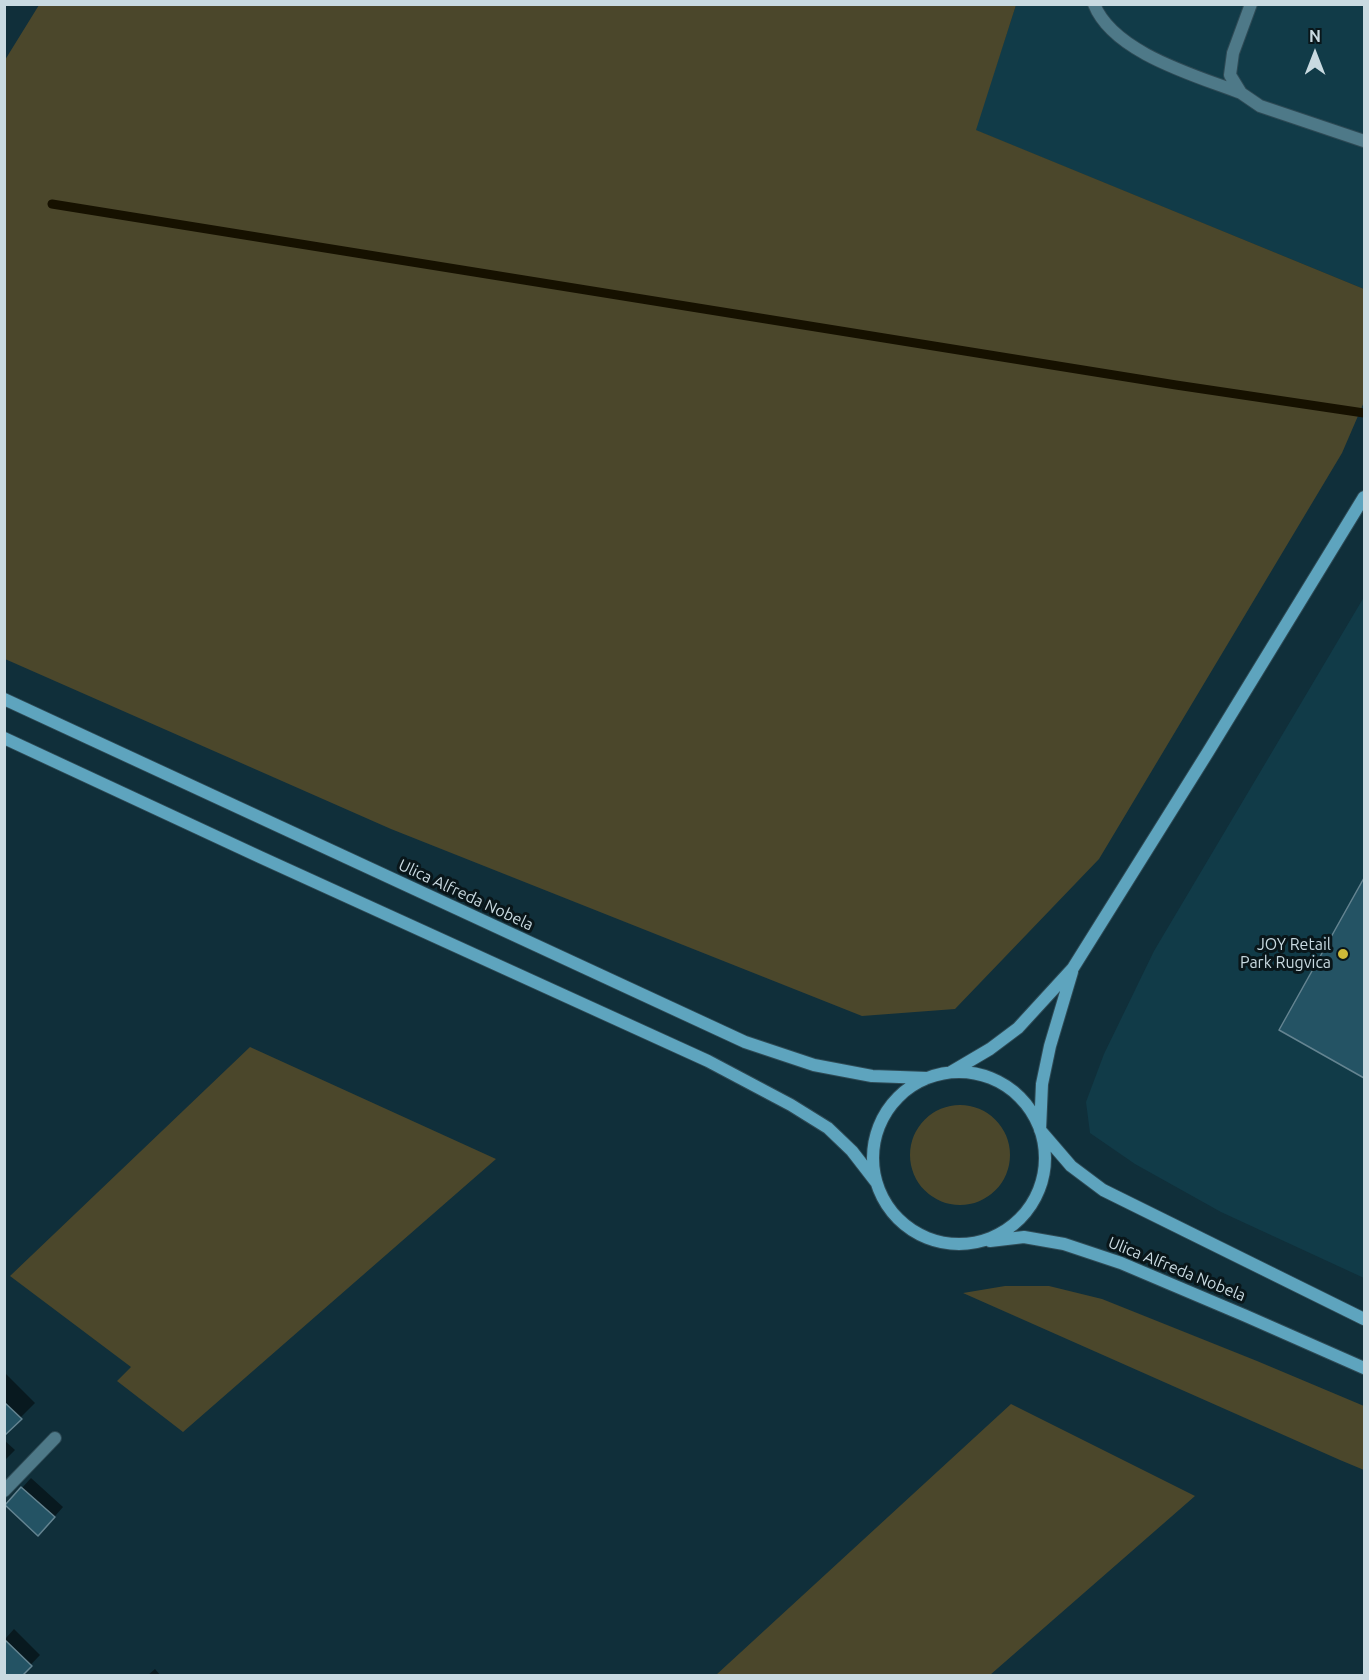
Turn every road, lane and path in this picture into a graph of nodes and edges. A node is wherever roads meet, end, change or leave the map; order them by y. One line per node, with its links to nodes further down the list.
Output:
1 (1094, 4): 3 (street)
2 (1251, 4): 3 (street)
3 (1241, 93): 4 (street)
4 (1365, 141)
5 (1365, 497): 8 (street)
6 (4, 699): 10 (street, Ulica Alfreda Nobela)
7 (4, 738): 12 (street)
8 (1073, 968): 9 (street); 11 (street)
9 (951, 1072): 10 (street); 11 (street)
10 (927, 1078): 12 (street)
11 (1040, 1130): 13 (street); 14 (street, Ulica Alfreda Nobela)
12 (876, 1182): 13 (street)
13 (968, 1244): 15 (street, Ulica Alfreda Nobela)
14 (1365, 1319)
15 (1365, 1368)
16 (55, 1438): 17 (street)
17 (4, 1491)

